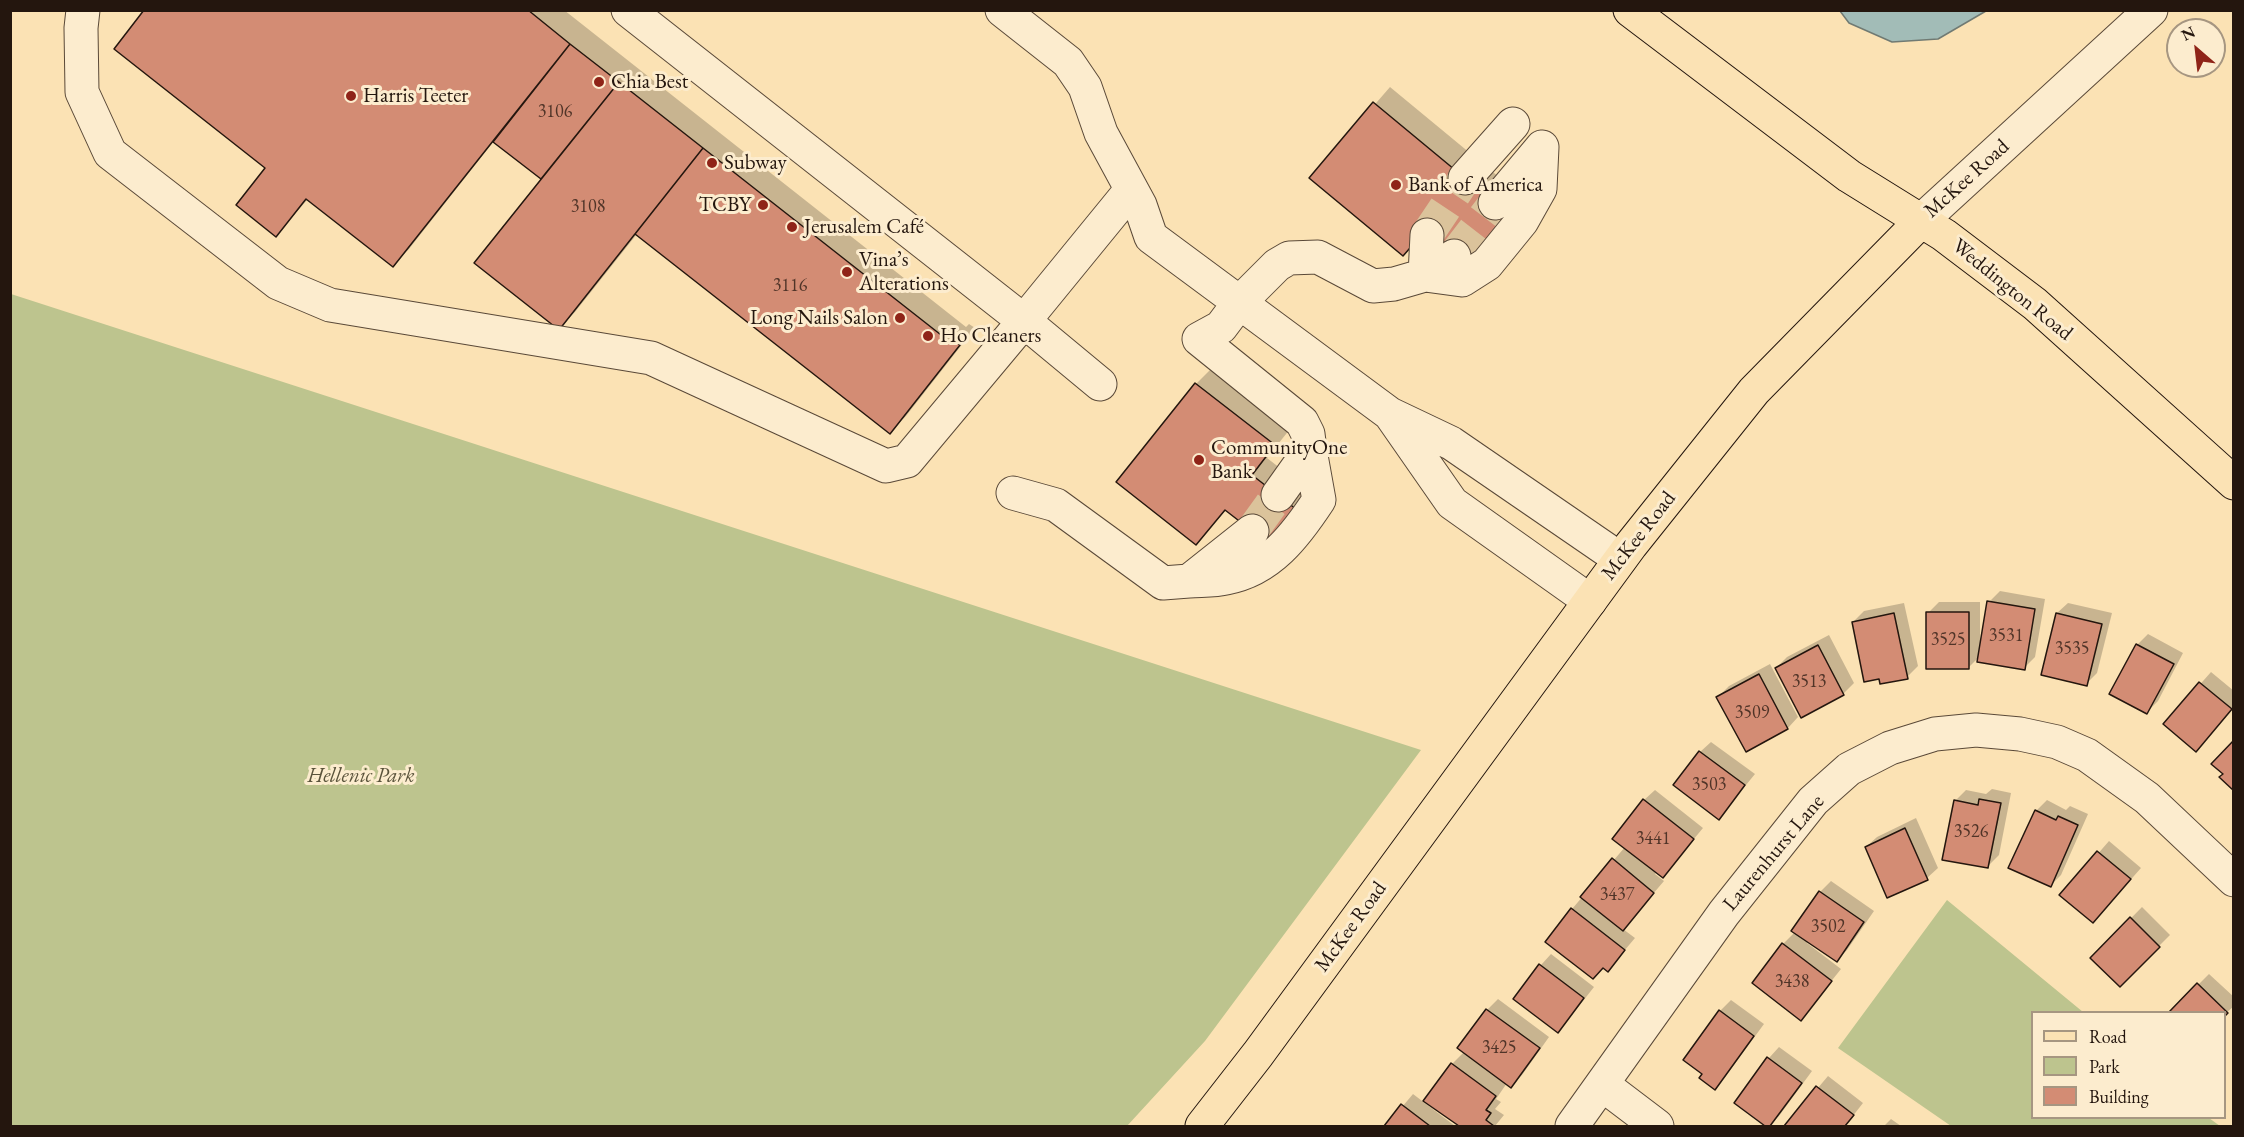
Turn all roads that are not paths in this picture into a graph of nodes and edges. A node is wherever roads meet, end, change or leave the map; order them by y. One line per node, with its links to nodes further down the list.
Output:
1 (83, 10): 12 (street)
2 (628, 10): 12 (street)
3 (1002, 10): 6 (street)
4 (1630, 10): 8 (main road, Weddington Road)
5 (2151, 10): 8 (street, McKee Road)
6 (1131, 189): 11 (street); 12 (street)
7 (1481, 191): 10 (street)
8 (1921, 221): 16 (main road, Weddington Road); 20 (main road, McKee Road)
9 (1441, 246): 10 (street)
10 (1425, 275): 11 (street)
11 (1239, 303): 14 (street); 15 (street)
12 (1024, 321): 13 (street)
13 (1100, 384)
14 (1390, 414): 20 (street); 22 (street)
15 (1310, 450): 18 (street); 21 (street)
16 (2234, 483)
17 (1013, 493): 21 (street)
18 (1278, 495)
19 (1252, 531): 21 (street)
20 (1620, 559): 22 (main road, McKee Road)
21 (1189, 581)
22 (1590, 601): 25 (main road, McKee Road)
23 (2234, 880): 24 (street, Laurenhurst Lane)
24 (1603, 1085): 26 (street, Laurenhurst Lane); 27 (street)
25 (1202, 1126)
26 (1572, 1126)
27 (1657, 1126)

